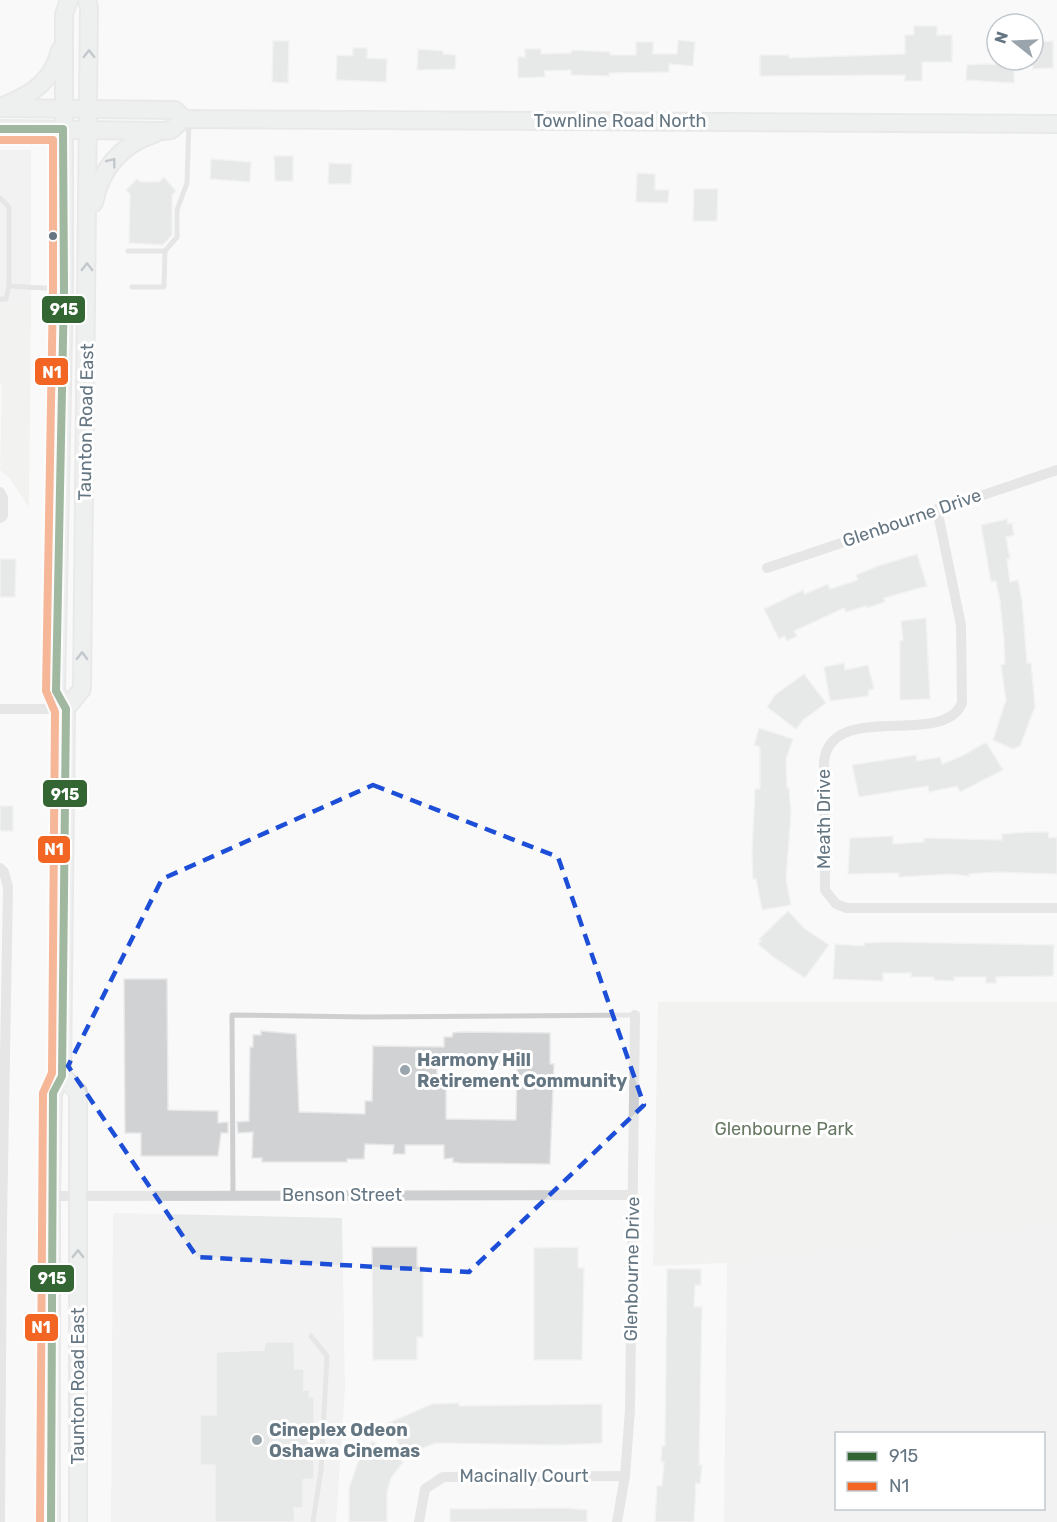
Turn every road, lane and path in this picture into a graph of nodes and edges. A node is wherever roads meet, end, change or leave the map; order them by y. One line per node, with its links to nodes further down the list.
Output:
1 (69, 0): 3 (main road)
2 (87, 0): 6 (main road, Taunton Road East, one-way to 2)
3 (64, 34): 4 (main road); 5 (main road, Taunton Road East)
4 (0, 108): 5 (main road, Townline Road North)
5 (63, 108): 6 (main road, Townline Road North); 10 (main road, Taunton Road East)
6 (89, 109): 7 (main road, Townline Road North); 11 (main road, Taunton Road East)
7 (187, 119): 8 (main road, Townline Road North); 12 (main road); 16 (lane)
8 (1057, 124)
9 (0, 129): 10 (main road)
10 (63, 129): 11 (main road); 19 (main road, Taunton Road East)
11 (89, 130): 12 (main road); 14 (main road, Taunton Road East)
12 (163, 131): 14 (main road, one-way to 12)
13 (0, 198): 17 (lane)
14 (88, 236): 27 (main road, Taunton Road East, one-way to 14)
15 (128, 251): 16 (lane)
16 (165, 251): 18 (lane)
17 (9, 286): 19 (lane); 20 (lane)
18 (132, 287)
19 (64, 289): 27 (main road, Taunton Road East)
20 (0, 299)
21 (1057, 470): 23 (street, Glenbourne Drive)
22 (0, 492): 24 (street)
23 (937, 509): 25 (street, Glenbourne Drive); 29 (street, Meath Drive)
24 (0, 518)
25 (767, 568)
26 (0, 709): 27 (street)
27 (66, 709): 32 (main road, Taunton Road East)
28 (0, 868): 30 (street)
29 (1057, 908)
30 (2, 1013): 33 (street)
31 (635, 1015): 35 (lane); 36 (street, Glenbourne Drive)
32 (62, 1076): 34 (main road, Taunton Road East); 37 (main road, Taunton Road East)
33 (2, 1158): 38 (street)
34 (78, 1195): 35 (street, Benson Street); 37 (street, Benson Street); 43 (main road, Taunton Road East, one-way to 34)
35 (233, 1195): 36 (street, Benson Street)
36 (632, 1195): 40 (street, Glenbourne Drive)
37 (51, 1196): 42 (main road, Taunton Road East)
38 (1, 1225): 41 (street)
39 (310, 1336): 44 (lane)
40 (625, 1476): 45 (street, Macinally Court); 46 (street, Glenbourne Drive)
41 (0, 1522)
42 (51, 1522)
43 (78, 1522)
44 (314, 1522)
45 (419, 1522)
46 (617, 1522)

